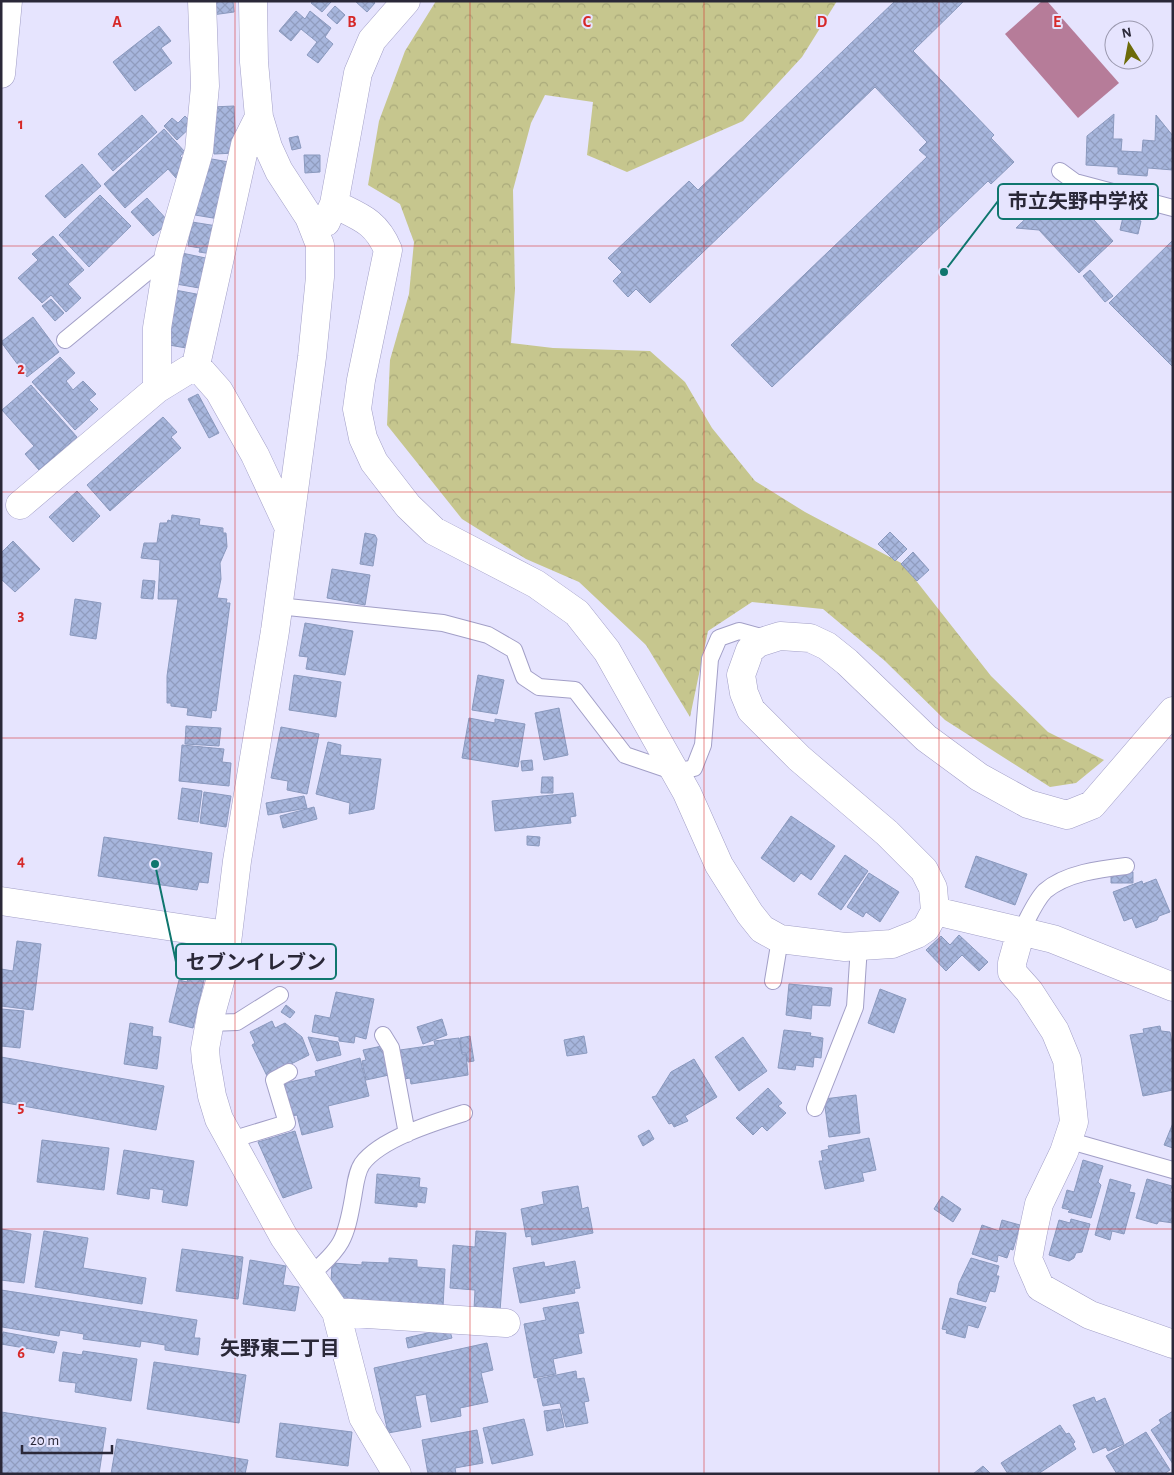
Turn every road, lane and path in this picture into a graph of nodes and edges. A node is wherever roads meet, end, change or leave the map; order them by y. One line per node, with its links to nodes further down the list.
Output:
1 (8, 1): 5 (street)
2 (202, 1): 11 (street)
3 (253, 1): 6 (street)
4 (406, 1): 8 (street)
5 (1, 74)
6 (260, 117): 10 (street); 13 (street)
7 (1060, 171): 9 (lane)
8 (334, 204): 10 (street); 20 (street)
9 (1173, 208)
10 (320, 245): 16 (street)
11 (169, 254): 12 (lane); 14 (street)
12 (64, 340)
13 (196, 365): 14 (street); 16 (street)
14 (157, 389): 15 (street)
15 (20, 505)
16 (289, 528): 17 (street)
17 (278, 606): 20 (lane); 25 (street)
18 (768, 639): 19 (street); 20 (lane); 23 (street)
19 (1173, 711)
20 (675, 772): 26 (street)
21 (1126, 866): 24 (lane)
22 (1, 901): 25 (street)
23 (935, 911): 24 (street); 27 (street)
24 (1021, 931): 29 (street); 38 (street)
25 (227, 935): 31 (street)
26 (780, 939): 27 (street); 28 (lane)
27 (859, 946): 34 (lane)
28 (773, 980)
29 (1173, 987)
30 (280, 995): 31 (lane)
31 (210, 1023): 37 (street)
32 (383, 1034): 36 (lane)
33 (288, 1072): 37 (lane)
34 (815, 1108)
35 (464, 1113): 36 (lane)
36 (407, 1134): 40 (lane)
37 (231, 1140): 40 (street)
38 (1068, 1140): 39 (lane); 43 (street)
39 (1173, 1170)
40 (310, 1275): 41 (street)
41 (336, 1312): 42 (street); 44 (street)
42 (506, 1323)
43 (1173, 1344)
44 (397, 1474)

